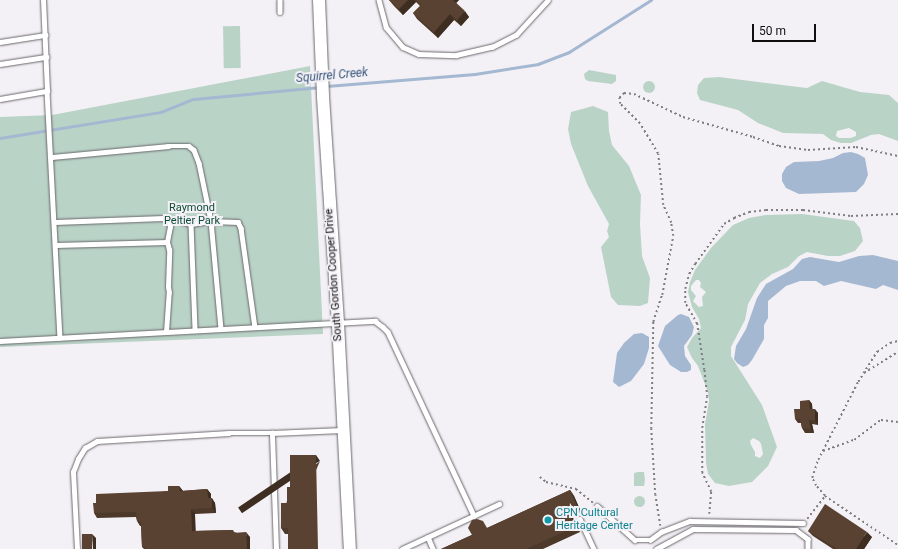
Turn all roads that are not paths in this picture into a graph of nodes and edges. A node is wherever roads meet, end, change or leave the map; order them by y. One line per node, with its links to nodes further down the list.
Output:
1 (43, 0): 7 (lane)
2 (280, 0): 6 (lane)
3 (319, 0): 20 (main road, South Gordon Cooper Drive)
4 (379, 0): 5 (lane)
5 (548, 0)
6 (280, 12)
7 (45, 35): 8 (lane); 9 (lane)
8 (0, 42)
9 (46, 57): 10 (lane); 11 (lane)
10 (0, 64)
11 (47, 92): 12 (lane); 13 (lane)
12 (0, 99)
13 (52, 157): 14 (lane); 16 (lane)
14 (55, 222): 15 (lane); 19 (lane)
15 (169, 222): 17 (lane); 18 (lane)
16 (211, 222): 17 (lane); 21 (lane); 22 (lane)
17 (191, 224): 23 (lane)
18 (166, 242): 19 (lane); 24 (lane)
19 (56, 245): 25 (lane)
20 (338, 323): 21 (lane); 27 (main road, South Gordon Cooper Drive); 31 (lane)
21 (255, 327): 22 (lane)
22 (221, 329): 23 (lane)
23 (196, 330): 24 (lane)
24 (166, 332): 25 (lane)
25 (60, 338): 26 (lane)
26 (0, 341)
27 (344, 430): 28 (lane); 38 (main road, South Gordon Cooper Drive)
28 (272, 433): 36 (lane); 37 (lane)
29 (499, 504): 31 (lane)
30 (597, 506): 33 (lane)
31 (474, 516): 34 (lane)
32 (580, 519): 41 (lane)
33 (803, 523)
34 (428, 537): 35 (lane); 40 (lane)
35 (410, 547): 39 (lane)
36 (77, 549)
37 (276, 549)
38 (350, 549)
39 (402, 549)
40 (433, 549)
41 (594, 549)
42 (656, 549): 43 (lane)
43 (808, 549)

